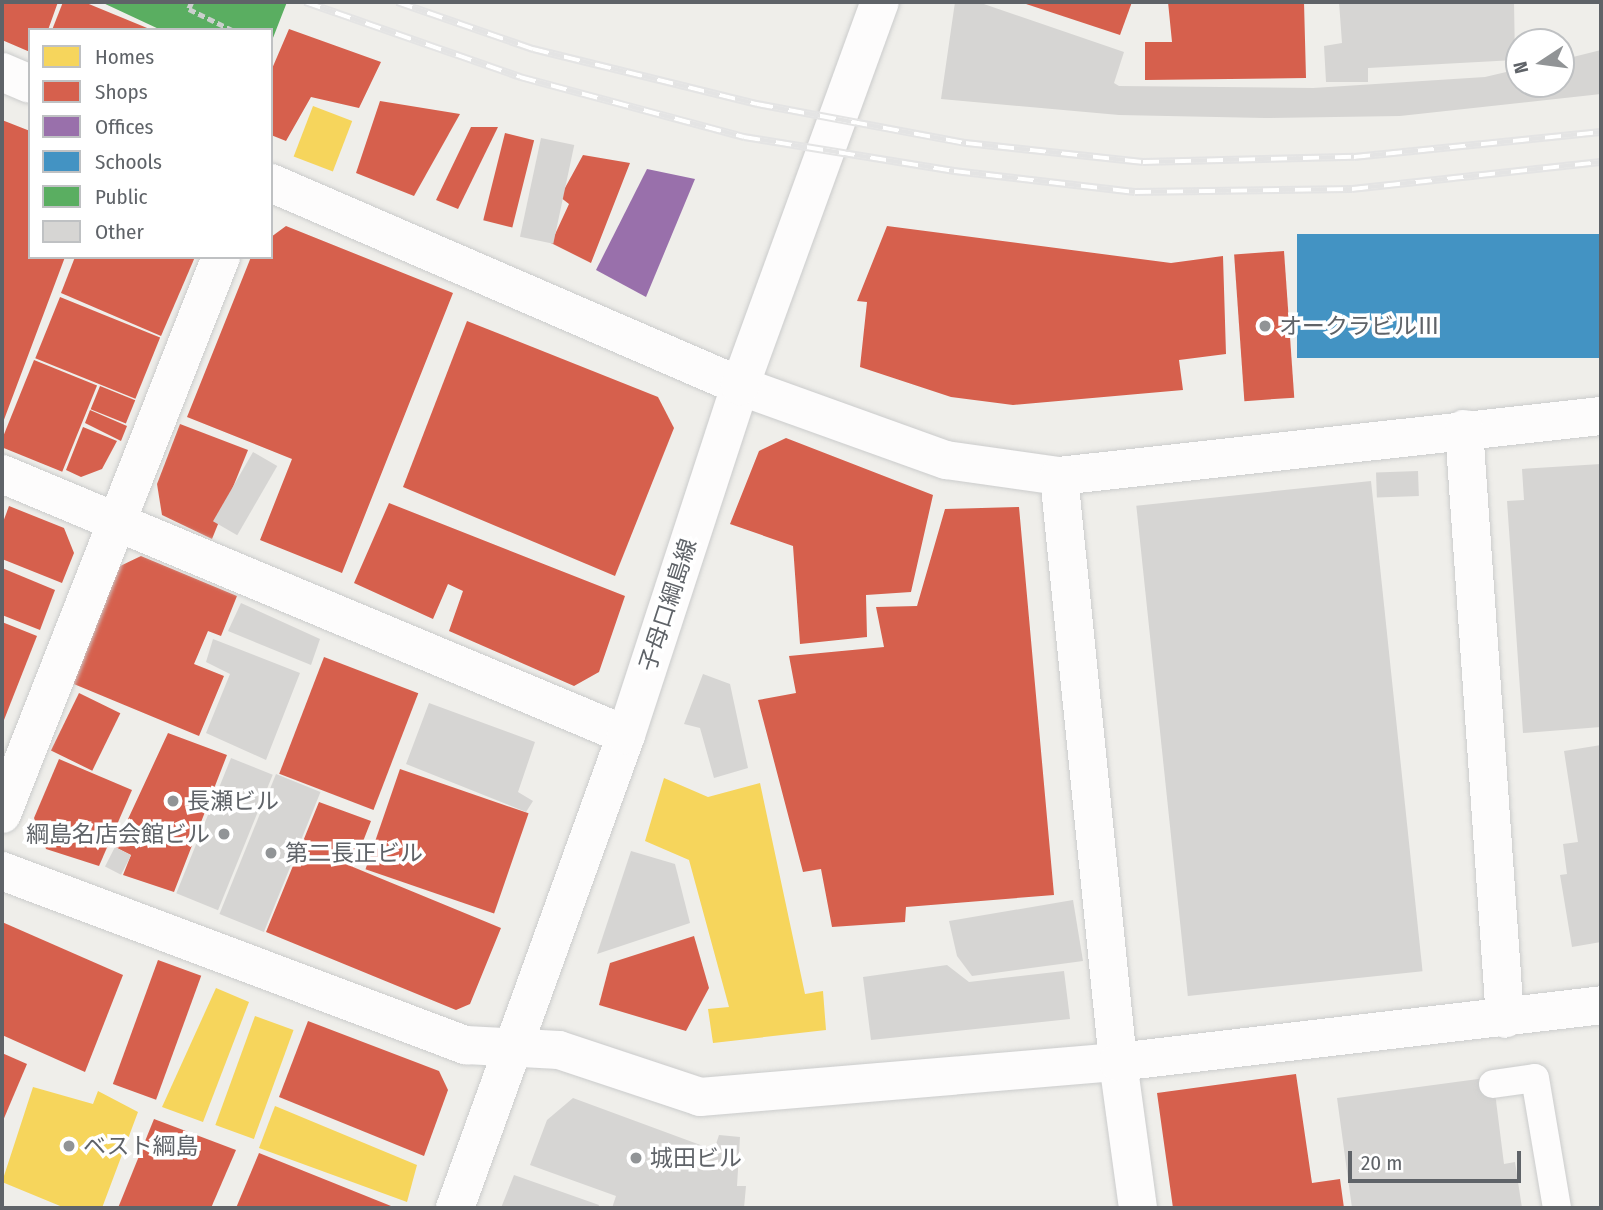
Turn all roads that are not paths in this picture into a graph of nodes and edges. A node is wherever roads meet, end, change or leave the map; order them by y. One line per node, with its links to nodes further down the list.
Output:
1 (878, 2): 6 (street, 子母口綱島線)
2 (2, 72): 3 (street)
3 (28, 83)
4 (273, 184): 6 (street)
5 (220, 259): 11 (street)
6 (740, 386): 10 (street); 12 (street, 子母口綱島線)
7 (1601, 416): 8 (street)
8 (1464, 429): 10 (street); 16 (street)
9 (2, 474): 11 (street)
10 (1059, 476): 18 (street)
11 (118, 520): 12 (street); 13 (street)
12 (626, 735): 17 (street, 子母口綱島線)
13 (2, 814)
14 (2, 871): 17 (street)
15 (1601, 1005): 16 (street)
16 (1505, 1019): 18 (street)
17 (512, 1047): 18 (street); 20 (street, 子母口綱島線)
18 (1118, 1062): 21 (street)
19 (1493, 1084): 22 (lane)
20 (456, 1208)
21 (1138, 1208)
22 (1558, 1208)

